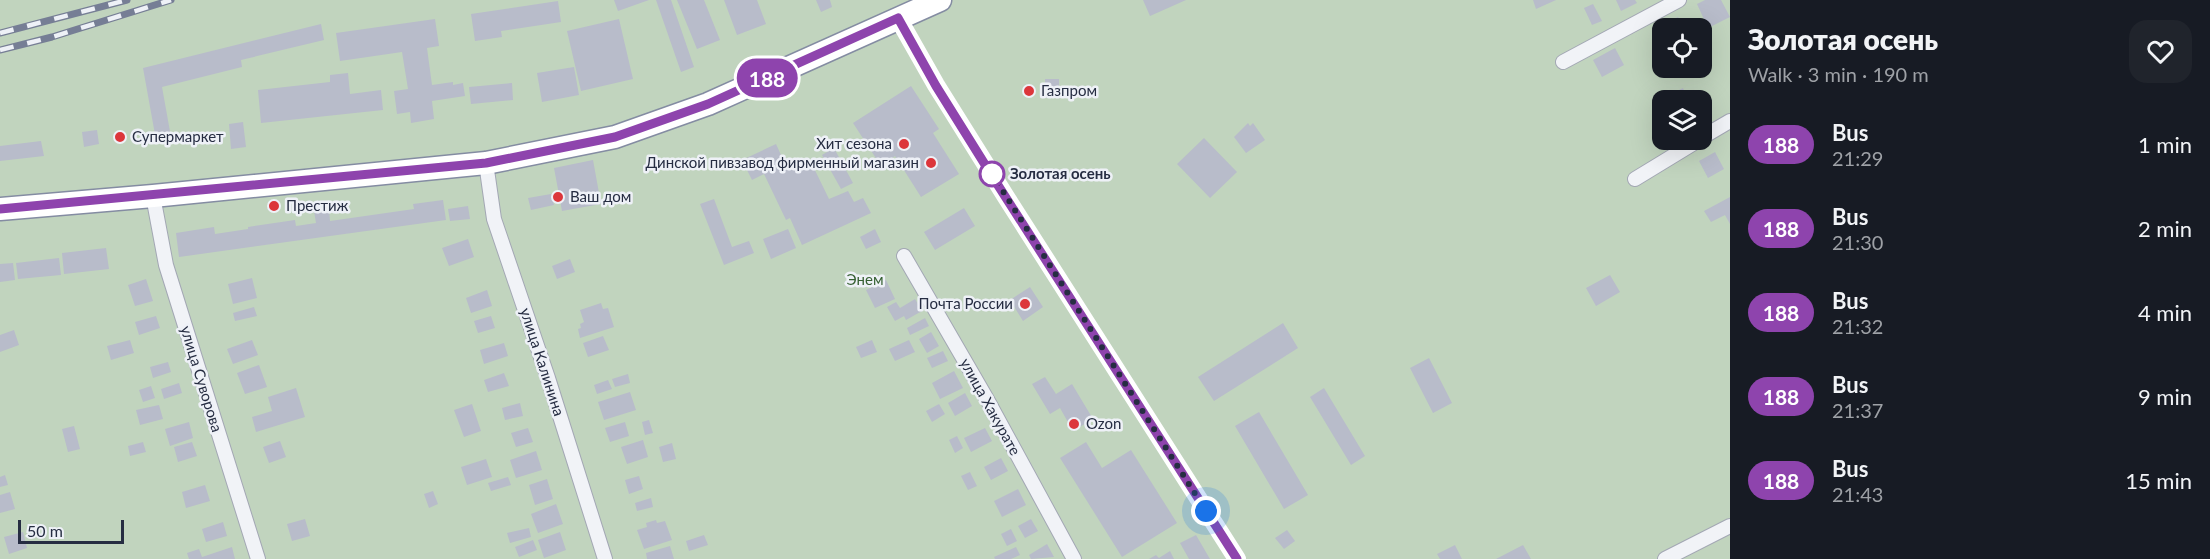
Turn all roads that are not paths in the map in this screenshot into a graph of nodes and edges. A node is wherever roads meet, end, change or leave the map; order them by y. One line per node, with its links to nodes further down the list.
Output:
1 (940, 0): 3 (highway)
2 (1679, 0): 4 (street)
3 (898, 18): 8 (highway); 17 (main road)
4 (1563, 62)
5 (1730, 121): 6 (street)
6 (1712, 132)
7 (1682, 150): 9 (street)
8 (486, 163): 10 (highway); 15 (street, улица Калинина)
9 (1635, 179)
10 (153, 196): 11 (highway); 14 (street, улица Суворова)
11 (0, 209)
12 (904, 256): 16 (street, улица Хакурате)
13 (1730, 526): 18 (street)
14 (258, 559)
15 (605, 559)
16 (1074, 559)
17 (1238, 559)
18 (1665, 559)

